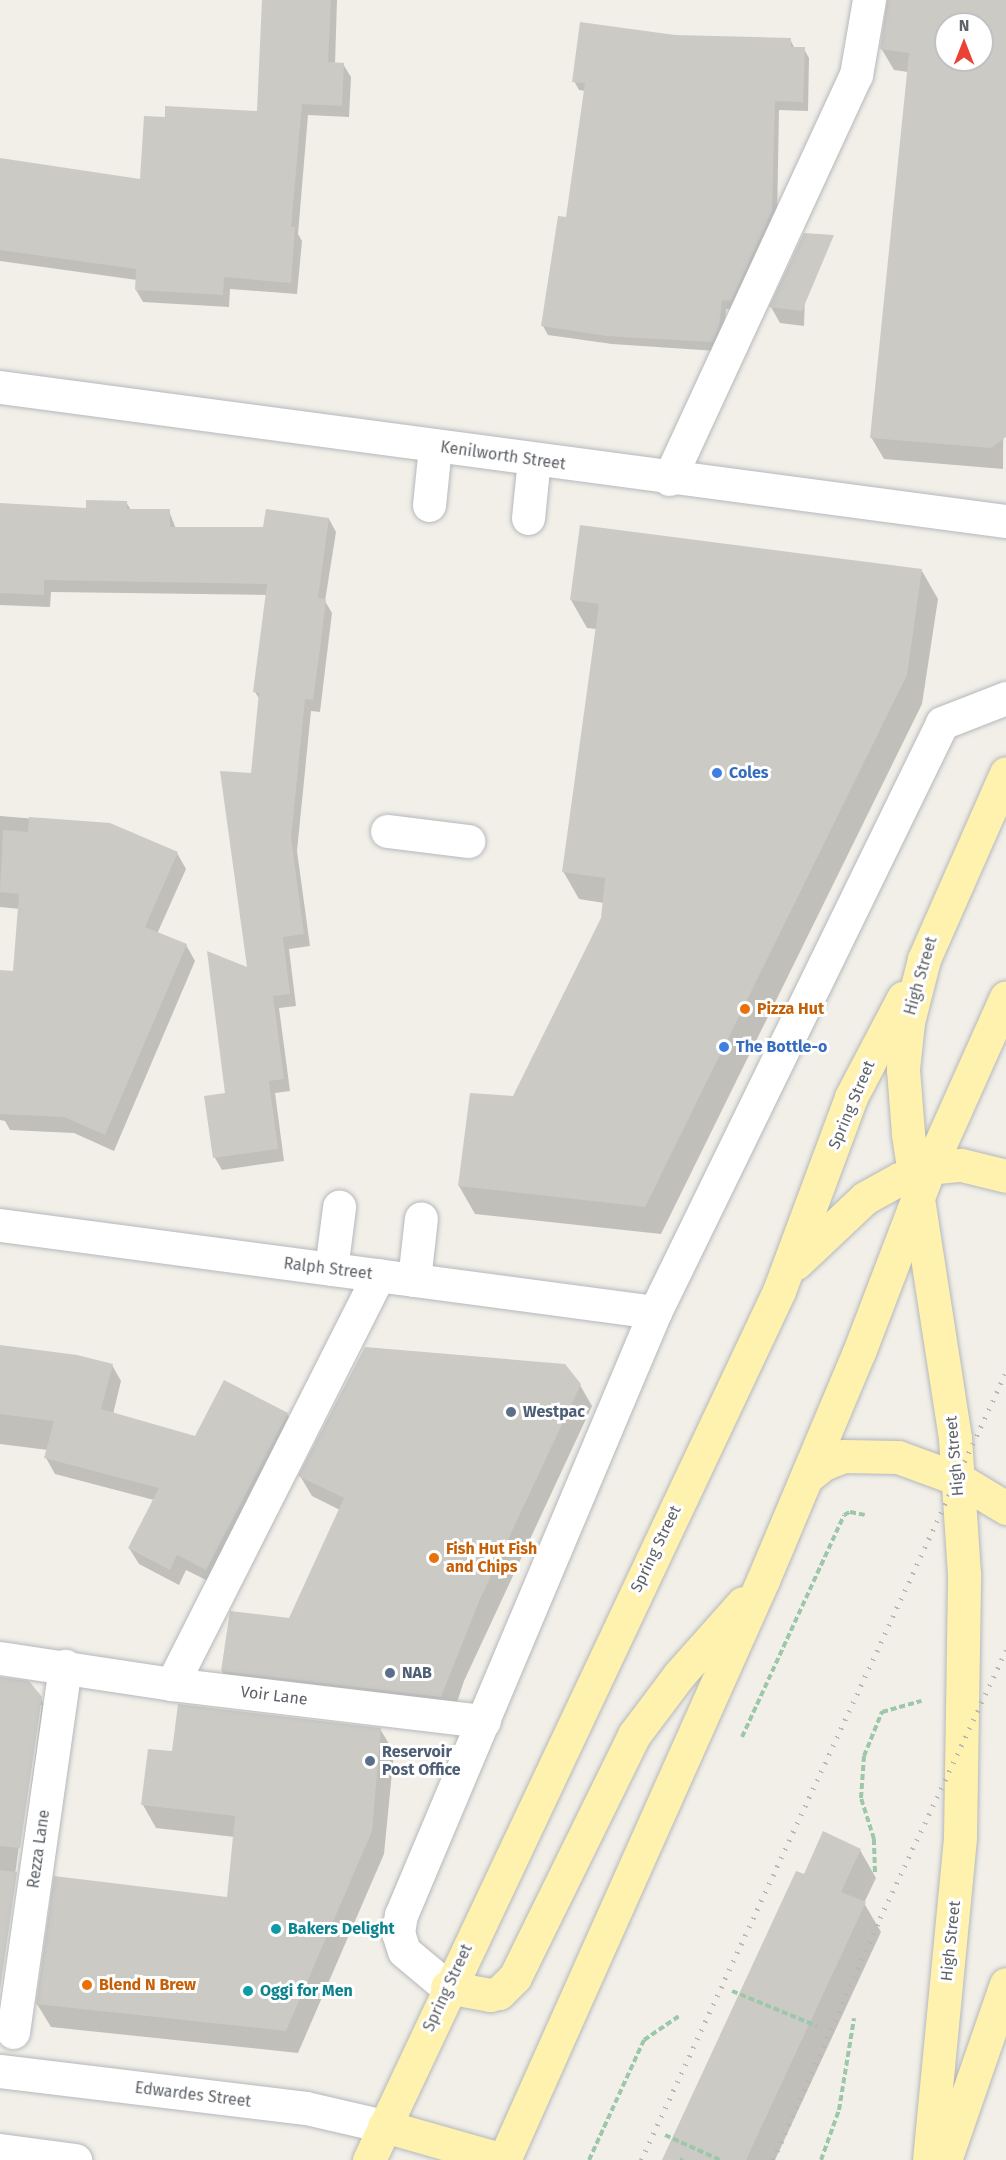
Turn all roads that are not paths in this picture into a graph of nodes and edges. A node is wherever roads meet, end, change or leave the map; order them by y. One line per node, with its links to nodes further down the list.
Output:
1 (869, 0): 5 (street)
2 (0, 387): 3 (street, Kenilworth Street)
3 (435, 447): 4 (street, Kenilworth Street); 6 (street)
4 (534, 459): 5 (street, Kenilworth Street); 7 (street)
5 (669, 479): 8 (street, Kenilworth Street)
6 (429, 505)
7 (528, 518)
8 (1006, 521)
9 (1006, 698): 24 (street)
10 (1006, 773): 13 (main road, High Street)
11 (387, 831): 12 (street)
12 (468, 841)
13 (933, 934): 16 (main road, High Street); 21 (main road, Spring Street)
14 (1006, 997): 16 (main road)
15 (1006, 1176): 16 (main road)
16 (920, 1180): 21 (main road); 25 (main road); 26 (main road, High Street)
17 (339, 1207): 20 (street)
18 (421, 1218): 23 (street)
19 (0, 1225): 20 (street, Ralph Street)
20 (331, 1269): 22 (street, Ralph Street)
21 (788, 1271): 34 (main road, Spring Street)
22 (379, 1275): 23 (street, Ralph Street); 31 (street)
23 (414, 1280): 24 (street, Ralph Street)
24 (655, 1312): 32 (street)
25 (806, 1478): 26 (main road); 28 (main road)
26 (958, 1479): 27 (main road); 42 (main road, High Street)
27 (1006, 1508)
28 (763, 1580): 34 (main road); 41 (main road)
29 (0, 1658): 30 (street, Voir Lane)
30 (65, 1666): 31 (street, Voir Lane); 35 (street, Rezza Lane)
31 (172, 1684): 32 (street, Voir Lane)
32 (484, 1721): 34 (street)
33 (1006, 1984): 43 (main road)
34 (447, 1987): 37 (main road, Spring Street)
35 (13, 2032)
36 (0, 2071): 37 (street, Edwardes Street)
37 (384, 2126): 40 (main road, Spring Street); 41 (main road)
38 (0, 2150): 39 (street)
39 (75, 2160)
40 (369, 2160)
41 (503, 2160)
42 (929, 2160)
43 (945, 2160)

